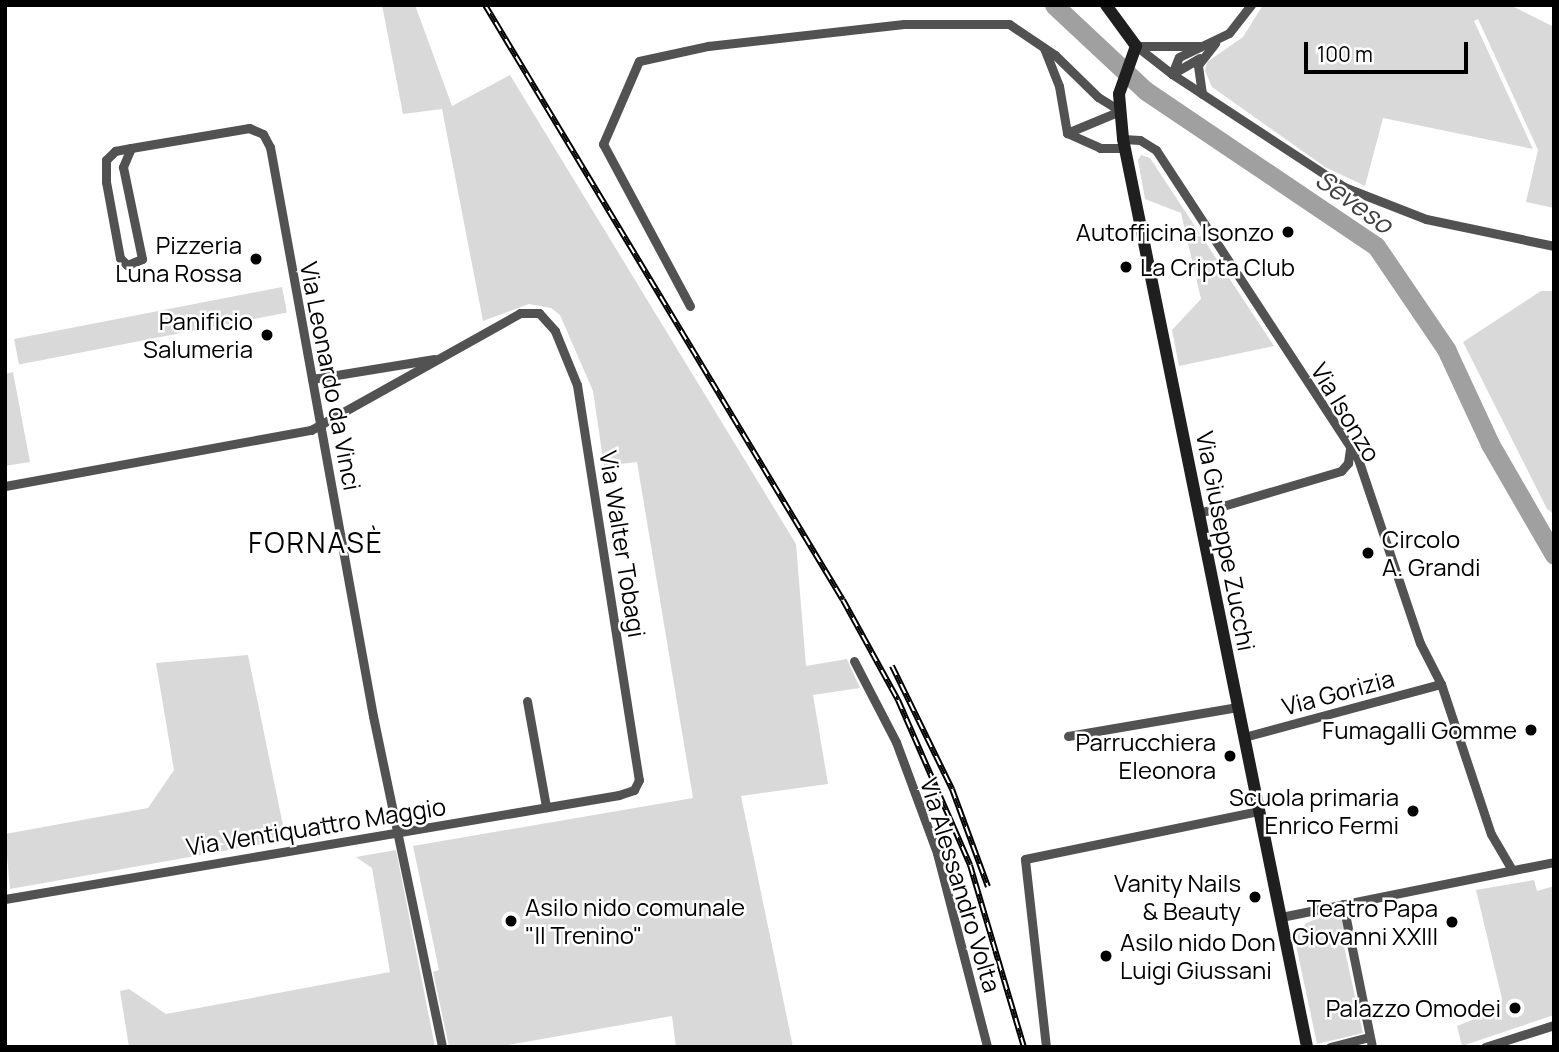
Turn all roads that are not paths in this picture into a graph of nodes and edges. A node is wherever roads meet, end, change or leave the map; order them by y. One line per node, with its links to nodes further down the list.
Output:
1 (1106, 5): 4 (street)
2 (1251, 5): 3 (street)
3 (1216, 41): 5 (street); 7 (street)
4 (1136, 46): 5 (street); 8 (street); 10 (street, Via Giuseppe Zucchi)
5 (1201, 47): 8 (street)
6 (1044, 48): 10 (street); 11 (street); 15 (street)
7 (1200, 58): 8 (street); 9 (street)
8 (1172, 74): 9 (street)
9 (1202, 94): 14 (street)
10 (1120, 111): 11 (street); 12 (street, Via Giuseppe Zucchi)
11 (1067, 133): 12 (street, Via Isonzo)
12 (1124, 143): 19 (street, Via Isonzo); 23 (street, Via Giuseppe Zucchi)
13 (131, 148): 13 (street); 17 (street, Via Leonardo da Vinci)
14 (1554, 246)
15 (690, 306)
16 (439, 358): 17 (street); 18 (street); 30 (street, Via Walter Tobagi)
17 (312, 379): 18 (street, Via Leonardo da Vinci)
18 (323, 425): 22 (street); 33 (street, Via Leonardo da Vinci)
19 (1350, 449): 20 (street); 21 (street, Via Isonzo)
20 (1341, 471): 21 (street); 23 (street)
21 (1365, 482): 25 (street, Via Isonzo)
22 (5, 486)
23 (1199, 513): 27 (street, Via Giuseppe Zucchi)
24 (854, 661): 42 (street, Via Alessandro Volta)
25 (1441, 684): 29 (street, Via Gorizia); 35 (street, Via Isonzo)
26 (527, 701): 31 (street)
27 (1238, 708): 28 (street); 29 (street, Via Giuseppe Zucchi)
28 (1068, 736)
29 (1244, 737): 32 (street, Via Giuseppe Zucchi)
30 (634, 790): 31 (street, Via Ventiquattro Maggio)
31 (546, 807): 33 (street, Via Ventiquattro Maggio)
32 (1259, 811): 38 (street, Via Giuseppe Zucchi); 43 (street)
33 (397, 831): 36 (street, Via Ventiquattro Maggio); 41 (street, Via Leonardo da Vinci)
34 (1554, 862): 35 (street)
35 (1512, 870): 37 (street)
36 (5, 899)
37 (1343, 904): 38 (street); 40 (street)
38 (1281, 917): 44 (street, Via Giuseppe Zucchi)
39 (1554, 1025): 46 (street)
40 (1371, 1042): 45 (street)
41 (442, 1047)
42 (987, 1047)
43 (1046, 1047)
44 (1307, 1047)
45 (1331, 1047)
46 (1485, 1047)

